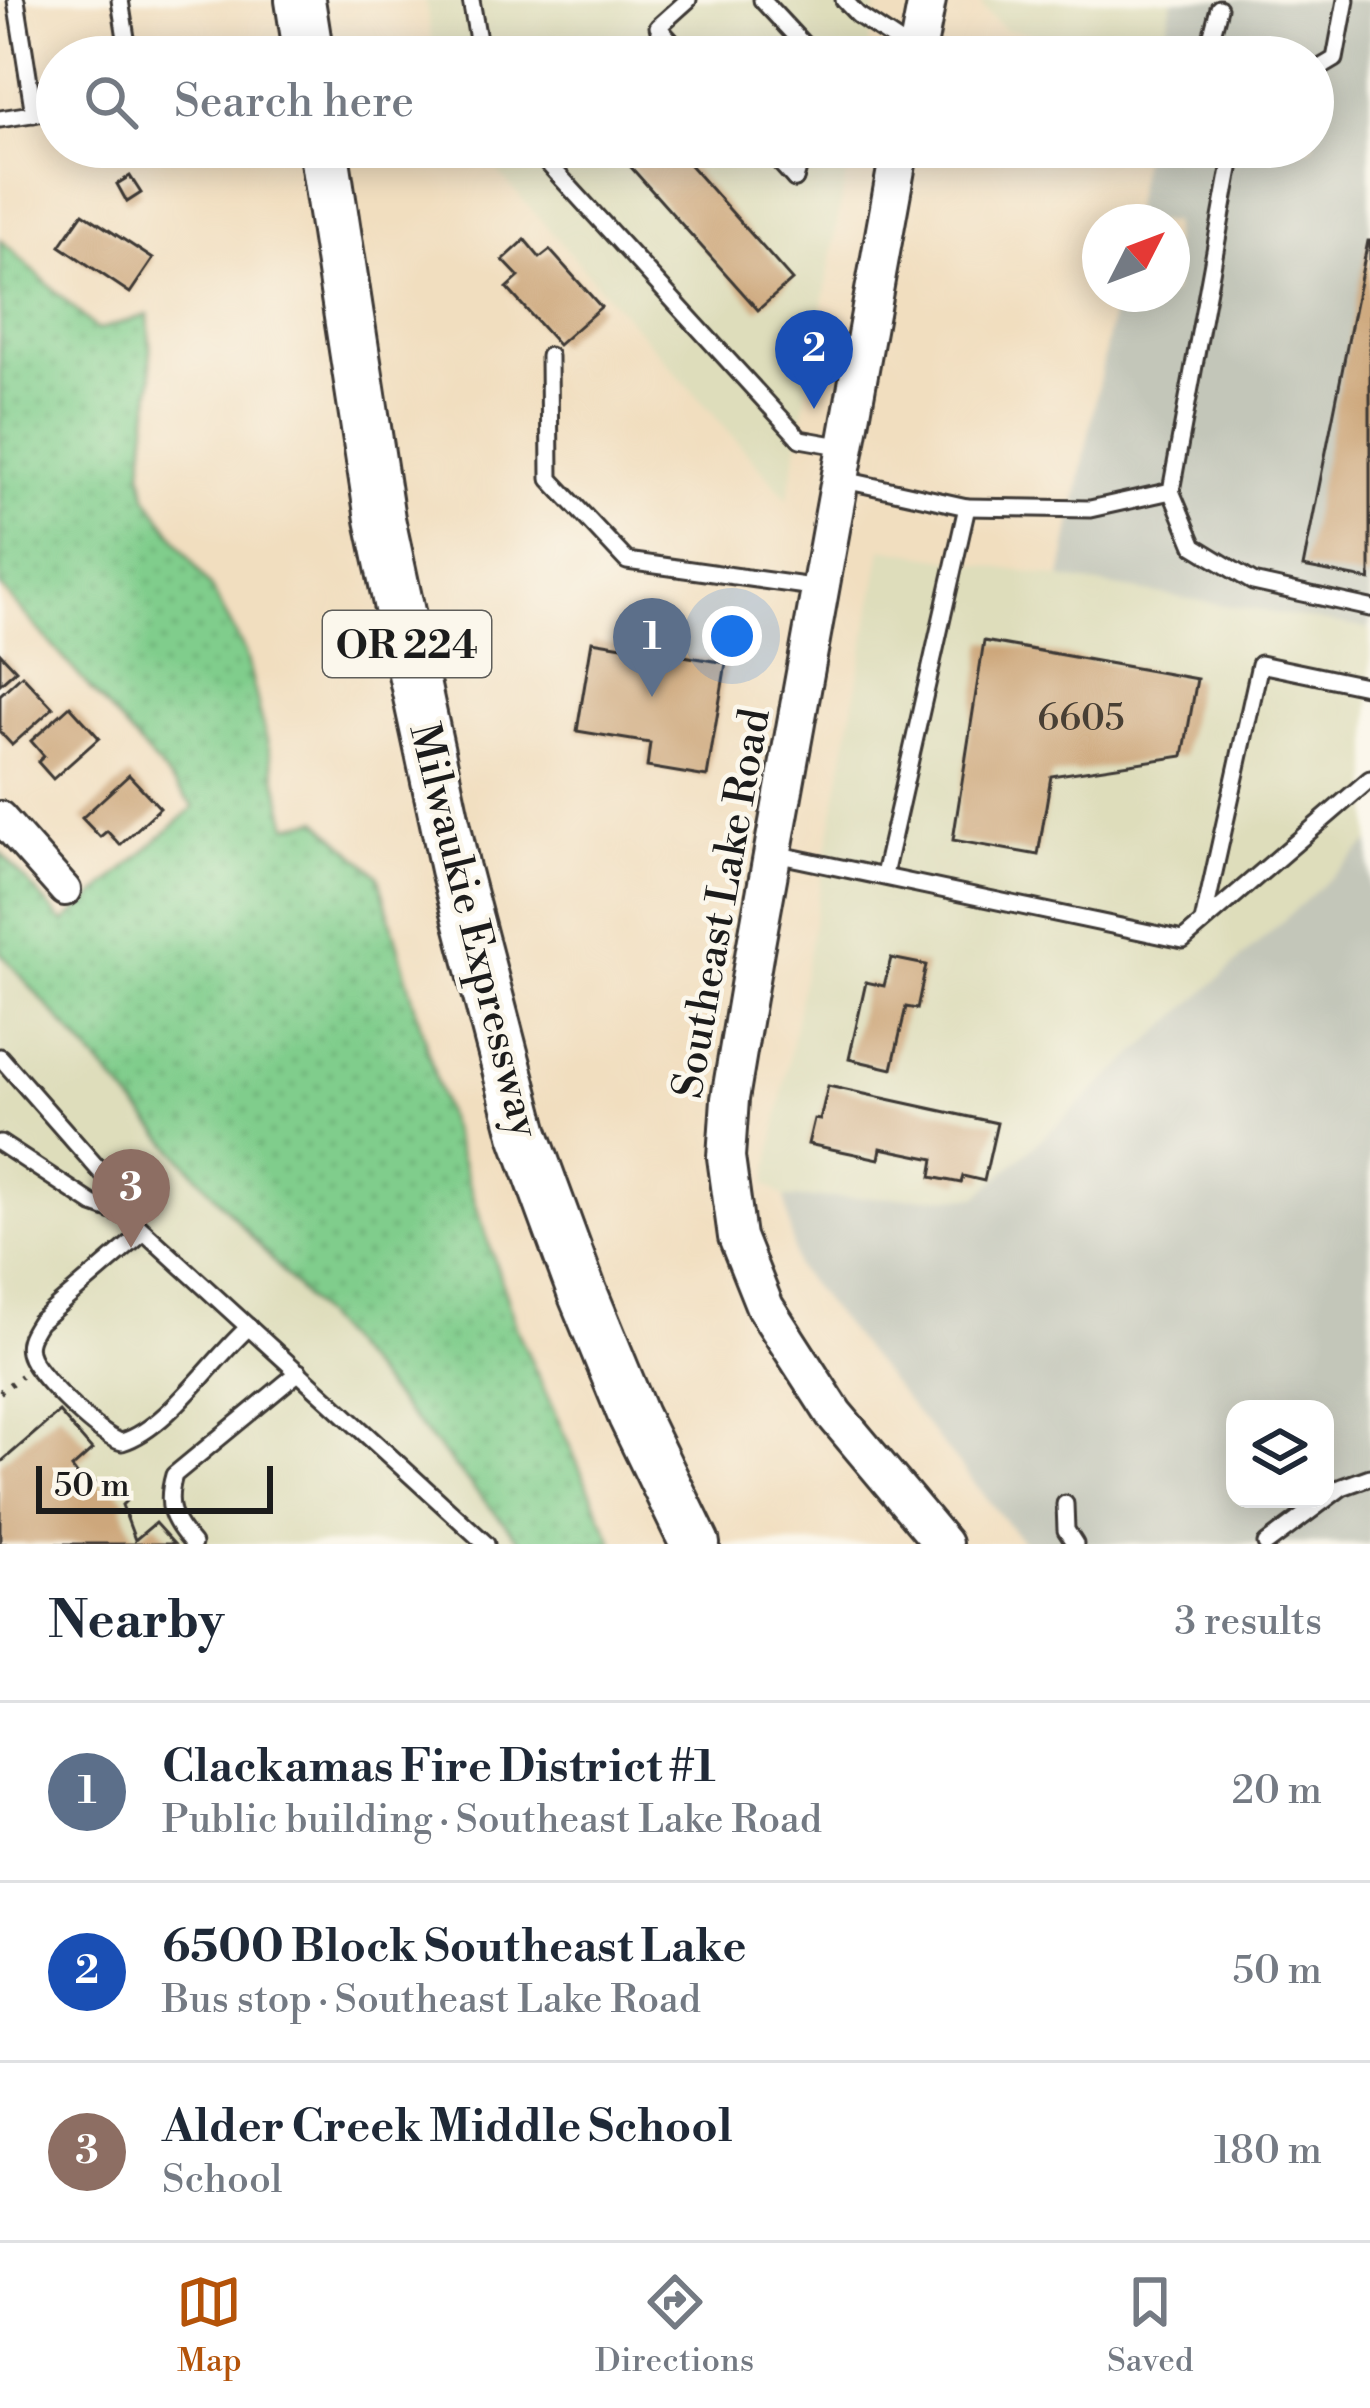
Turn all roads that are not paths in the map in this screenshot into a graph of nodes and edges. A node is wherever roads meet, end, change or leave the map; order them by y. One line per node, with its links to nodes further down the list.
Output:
1 (16, 0): 20 (lane)
2 (120, 0): 11 (lane)
3 (300, 0): 12 (highway)
4 (471, 0): 13 (lane)
5 (688, 0): 14 (lane)
6 (762, 0): 15 (lane)
7 (844, 0): 16 (lane)
8 (927, 0): 17 (street)
9 (1346, 0): 19 (lane)
10 (1219, 8): 18 (lane)
11 (126, 36)
12 (306, 36)
13 (477, 36)
14 (666, 36)
15 (795, 36)
16 (890, 36)
17 (923, 36)
18 (1212, 36)
19 (1334, 60)
20 (34, 114): 21 (lane)
21 (0, 119)
22 (326, 168): 49 (highway, Milwaukie Expressway / OR 224)
23 (552, 168): 27 (lane)
24 (896, 168): 27 (street, Southeast Lake Road)
25 (1230, 168): 28 (lane)
26 (549, 356): 30 (lane)
27 (842, 463): 29 (lane); 30 (street, Southeast Lake Road)
28 (1171, 491): 29 (lane); 31 (lane)
29 (967, 507): 36 (lane)
30 (820, 588): 35 (street, Southeast Lake Road)
31 (1370, 608)
32 (1370, 687): 38 (lane)
33 (1370, 779): 38 (lane)
34 (0, 817): 37 (street)
35 (772, 853): 36 (lane); 50 (street, Southeast Lake Road)
36 (884, 875): 38 (lane)
37 (65, 890)
38 (1203, 922)
39 (0, 1057): 41 (lane)
40 (0, 1143): 41 (lane)
41 (127, 1216): 42 (lane)
42 (145, 1232): 43 (lane); 43 (lane)
43 (249, 1327): 44 (lane)
44 (298, 1372): 47 (lane); 48 (lane)
45 (1370, 1477): 52 (lane)
46 (1065, 1504): 51 (lane)
47 (193, 1544)
48 (487, 1544)
49 (695, 1544)
50 (943, 1544)
51 (1075, 1544)
52 (1266, 1544)

